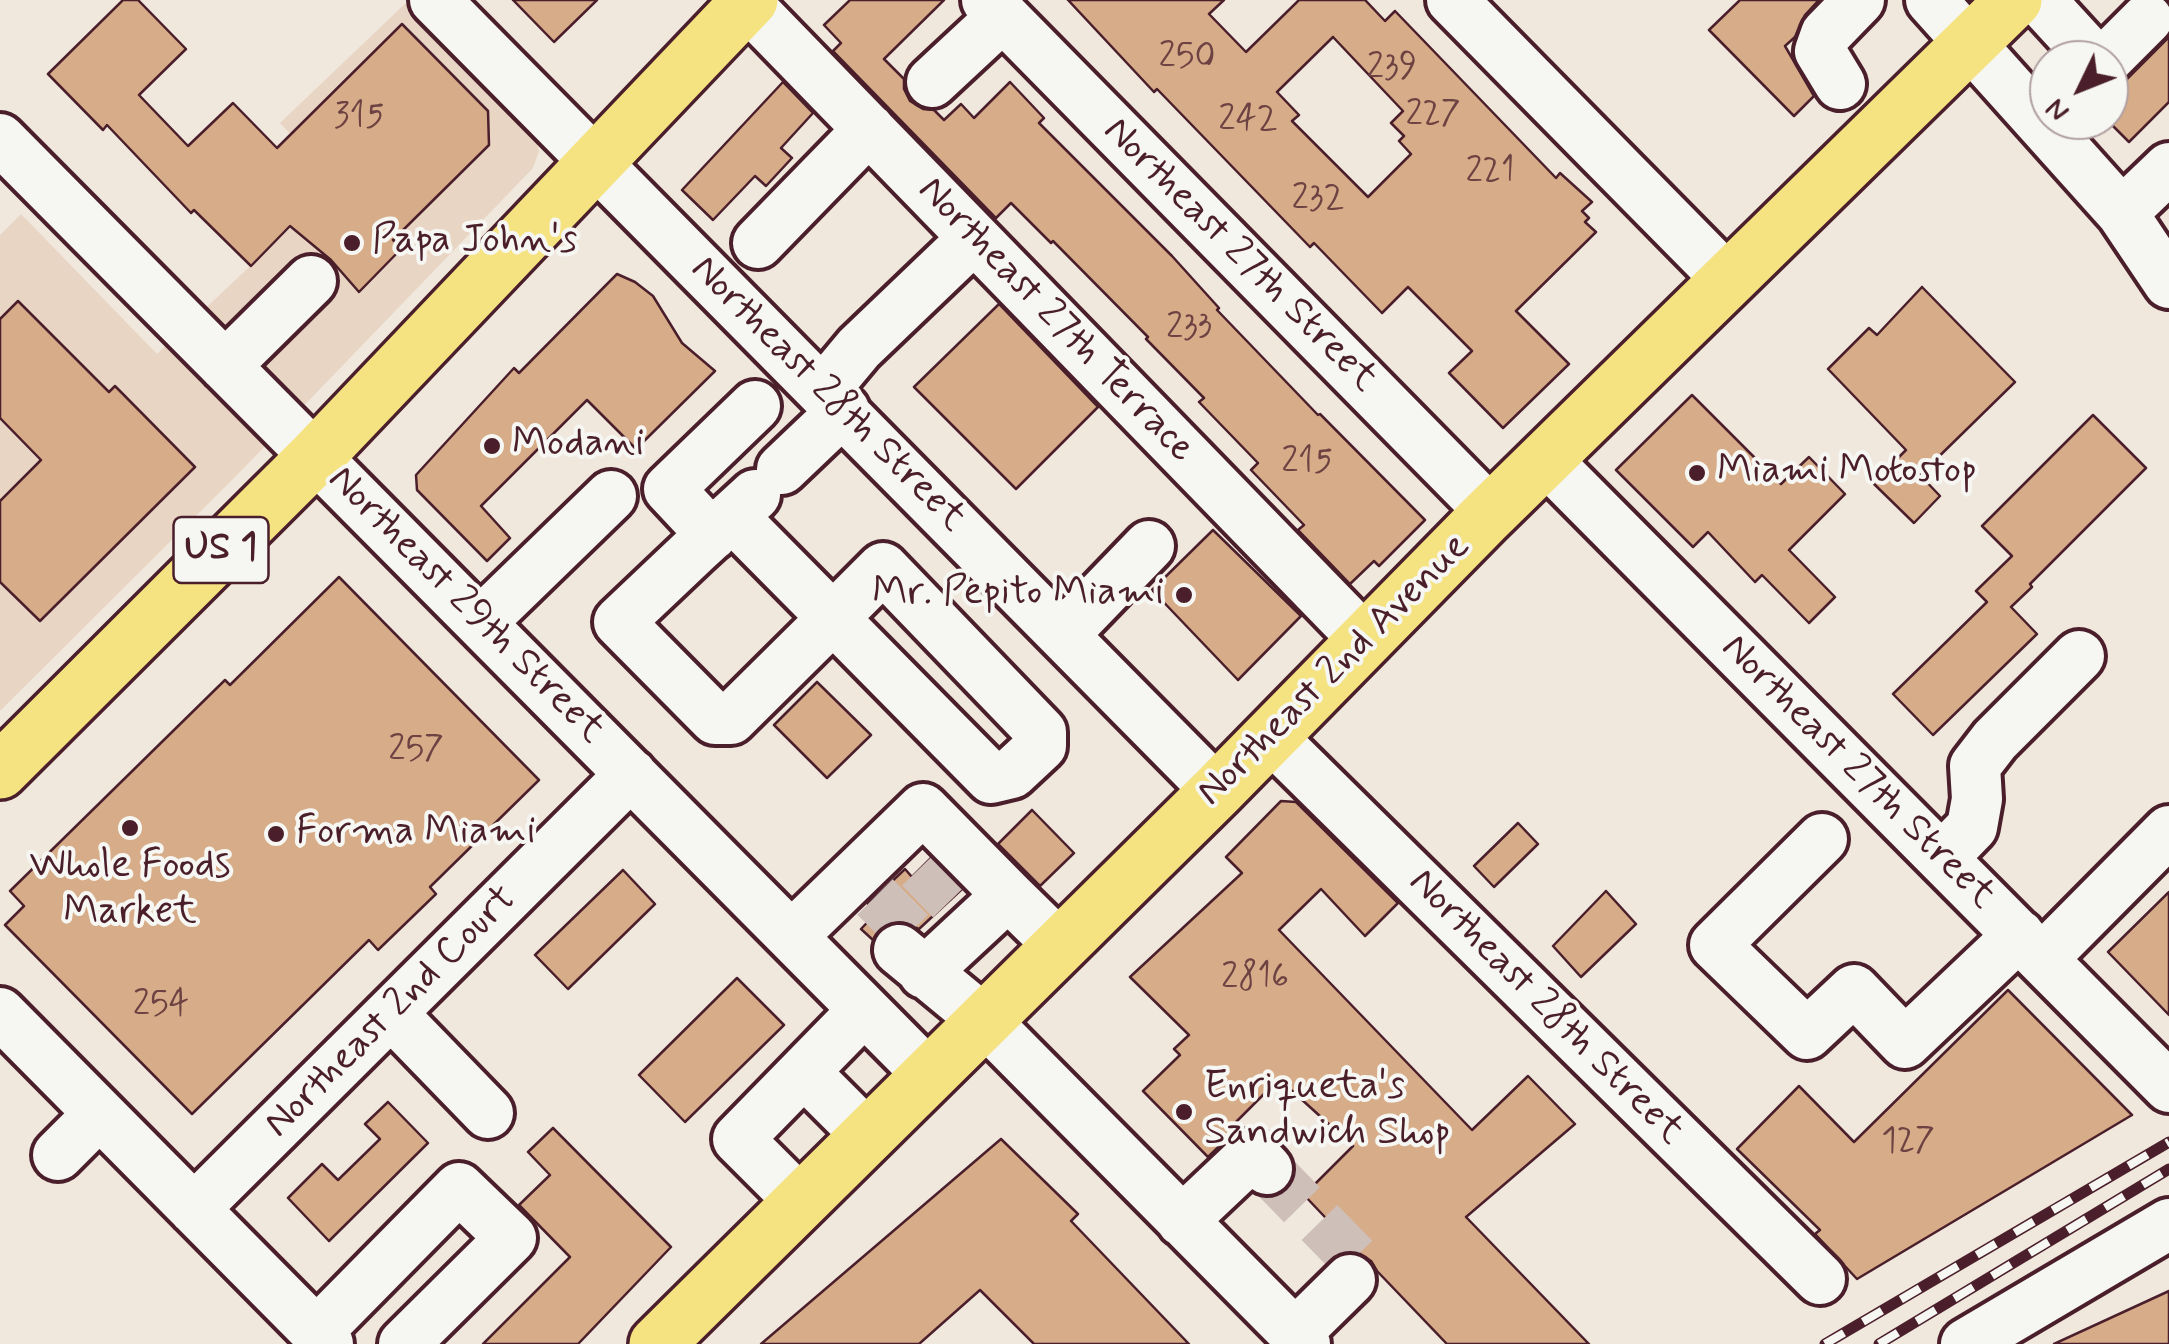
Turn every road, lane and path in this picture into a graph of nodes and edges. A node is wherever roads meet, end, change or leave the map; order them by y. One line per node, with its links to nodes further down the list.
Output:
1 (1452, 0): 25 (street)
2 (1859, 0): 14 (street)
3 (1931, 0): 12 (street)
4 (2014, 0): 12 (main road, Northeast 2nd Avenue)
5 (2040, 0): 10 (street)
6 (437, 1): 18 (street, Northeast 28th Street)
7 (748, 2): 16 (street, Northeast 27th Terrace); 18 (main road, US 1)
8 (995, 8): 13 (street); 33 (street, Northeast 27th Street)
9 (2147, 18): 11 (street)
10 (2077, 40)
11 (2126, 40)
12 (1972, 42): 15 (street); 25 (main road, Northeast 2nd Avenue)
13 (932, 82)
14 (1840, 84)
15 (2029, 102)
16 (869, 129): 22 (street, Northeast 27th Terrace); 23 (street)
17 (2062, 140): 21 (street)
18 (594, 160): 28 (street, Northeast 28th Street); 30 (main road, US 1)
19 (2169, 168): 21 (street)
20 (10, 170): 27 (street, Northeast 29th Street)
21 (2122, 213): 26 (street)
22 (974, 238): 28 (street); 38 (street, Northeast 27th Terrace)
23 (758, 243)
24 (312, 280): 27 (street)
25 (1728, 280): 31 (main road, Northeast 2nd Avenue)
26 (2169, 283)
27 (225, 366): 30 (street, Northeast 29th Street)
28 (834, 400): 34 (street); 37 (street, Northeast 28th Street)
29 (755, 406): 34 (street)
30 (316, 456): 36 (street, Northeast 29th Street); 41 (main road, US 1)
31 (1545, 459): 33 (main road, Northeast 2nd Avenue); 46 (street, Northeast 27th Street)
32 (611, 496): 36 (street)
33 (1491, 512): 38 (main road, Northeast 2nd Avenue)
34 (735, 513): 34 (street)
35 (1150, 546): 37 (street)
36 (481, 622): 42 (street, Northeast 29th Street)
37 (1064, 634): 43 (street, Northeast 28th Street)
38 (1364, 639): 40 (main road, Northeast 2nd Avenue)
39 (2079, 656): 46 (street)
40 (1271, 738): 43 (main road, Northeast 2nd Avenue); 68 (street, Northeast 28th Street)
41 (0, 770)
42 (632, 774): 49 (street, Northeast 29th Street); 54 (street, Northeast 2nd Court)
43 (1218, 791): 50 (main road, Northeast 2nd Avenue)
44 (2169, 831): 51 (street)
45 (1822, 839): 51 (street)
46 (1942, 858): 51 (street, Northeast 27th Street)
47 (951, 876): 48 (street); 48 (street); 50 (street)
48 (889, 925): 49 (street); 55 (street)
49 (792, 936): 52 (street, Northeast 29th Street)
50 (1061, 947): 55 (main road, Northeast 2nd Avenue)
51 (2030, 947): 58 (street, Northeast 27th Street)
52 (864, 1010): 56 (street); 57 (street, Northeast 29th Street)
53 (0, 1013): 60 (street)
54 (391, 1013): 59 (street); 65 (street, Northeast 2nd Court)
55 (985, 1021): 57 (main road, Northeast 2nd Avenue); 66 (street)
56 (804, 1072): 61 (street); 64 (street)
57 (930, 1075): 61 (main road, Northeast 2nd Avenue)
58 (2169, 1087)
59 (488, 1113)
60 (100, 1114): 62 (street); 65 (street)
61 (866, 1136): 64 (main road, Northeast 2nd Avenue)
62 (58, 1155)
63 (1268, 1168): 66 (street)
64 (801, 1202): 71 (main road, Northeast 2nd Avenue)
65 (194, 1209): 70 (street)
66 (1182, 1221): 72 (street)
67 (2169, 1224): 74 (street)
68 (1820, 1279)
69 (1350, 1280): 72 (street)
70 (323, 1338): 73 (street)
71 (671, 1339)
72 (1300, 1339)
73 (404, 1344)
74 (1966, 1344)

